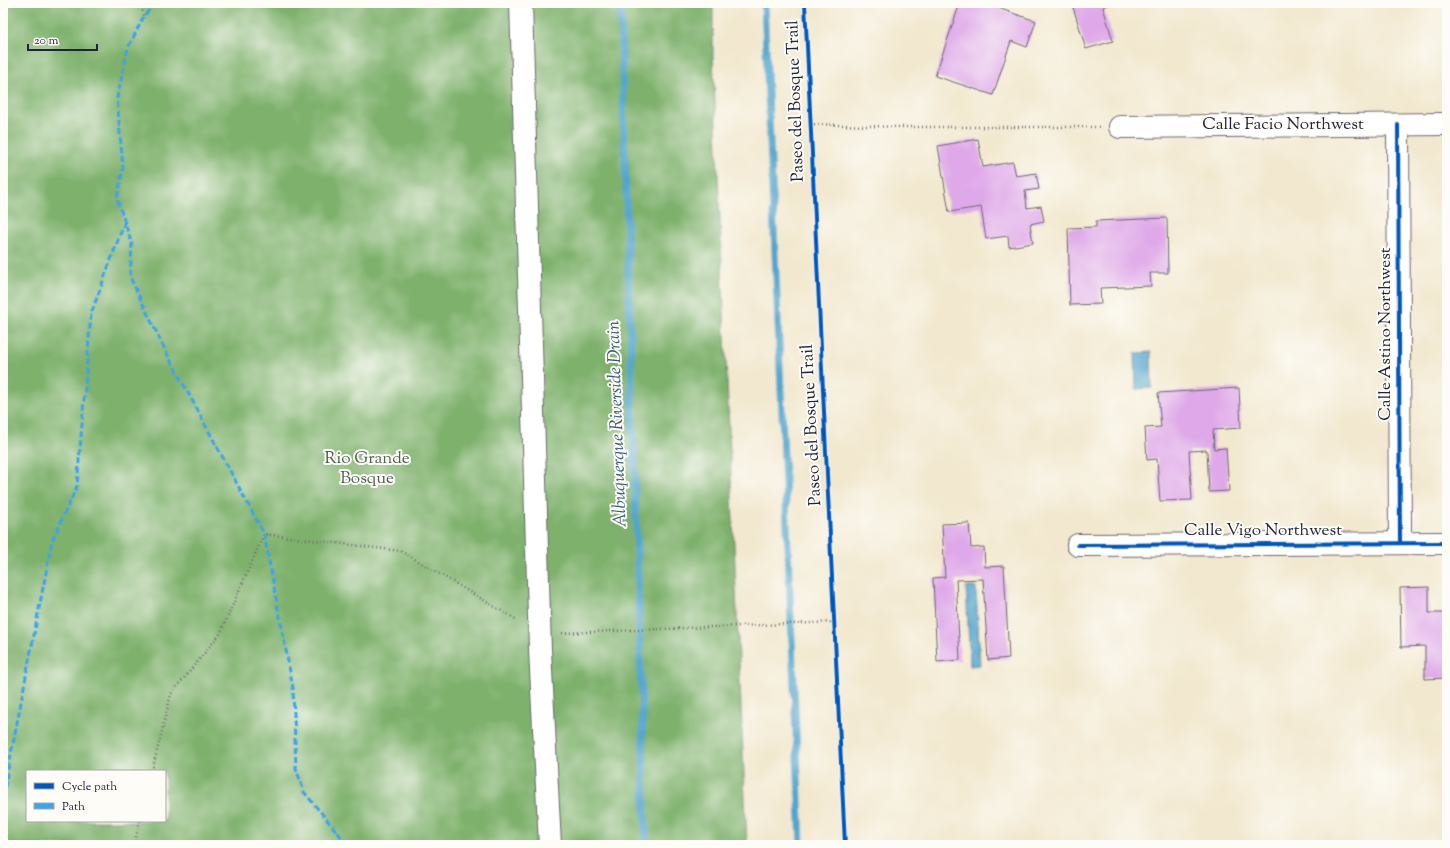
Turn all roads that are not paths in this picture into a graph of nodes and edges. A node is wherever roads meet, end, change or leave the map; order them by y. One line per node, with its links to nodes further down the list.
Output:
1 (521, 3): 8 (street)
2 (1447, 124): 3 (street, Calle Facio Northwest)
3 (1398, 125): 4 (street, Calle Facio Northwest); 5 (street, Calle Astino Northwest)
4 (1120, 127)
5 (1400, 543): 6 (street, Calle Vigo Northwest); 7 (street, Calle Vigo Northwest)
6 (1447, 543)
7 (1078, 544)
8 (550, 845)

